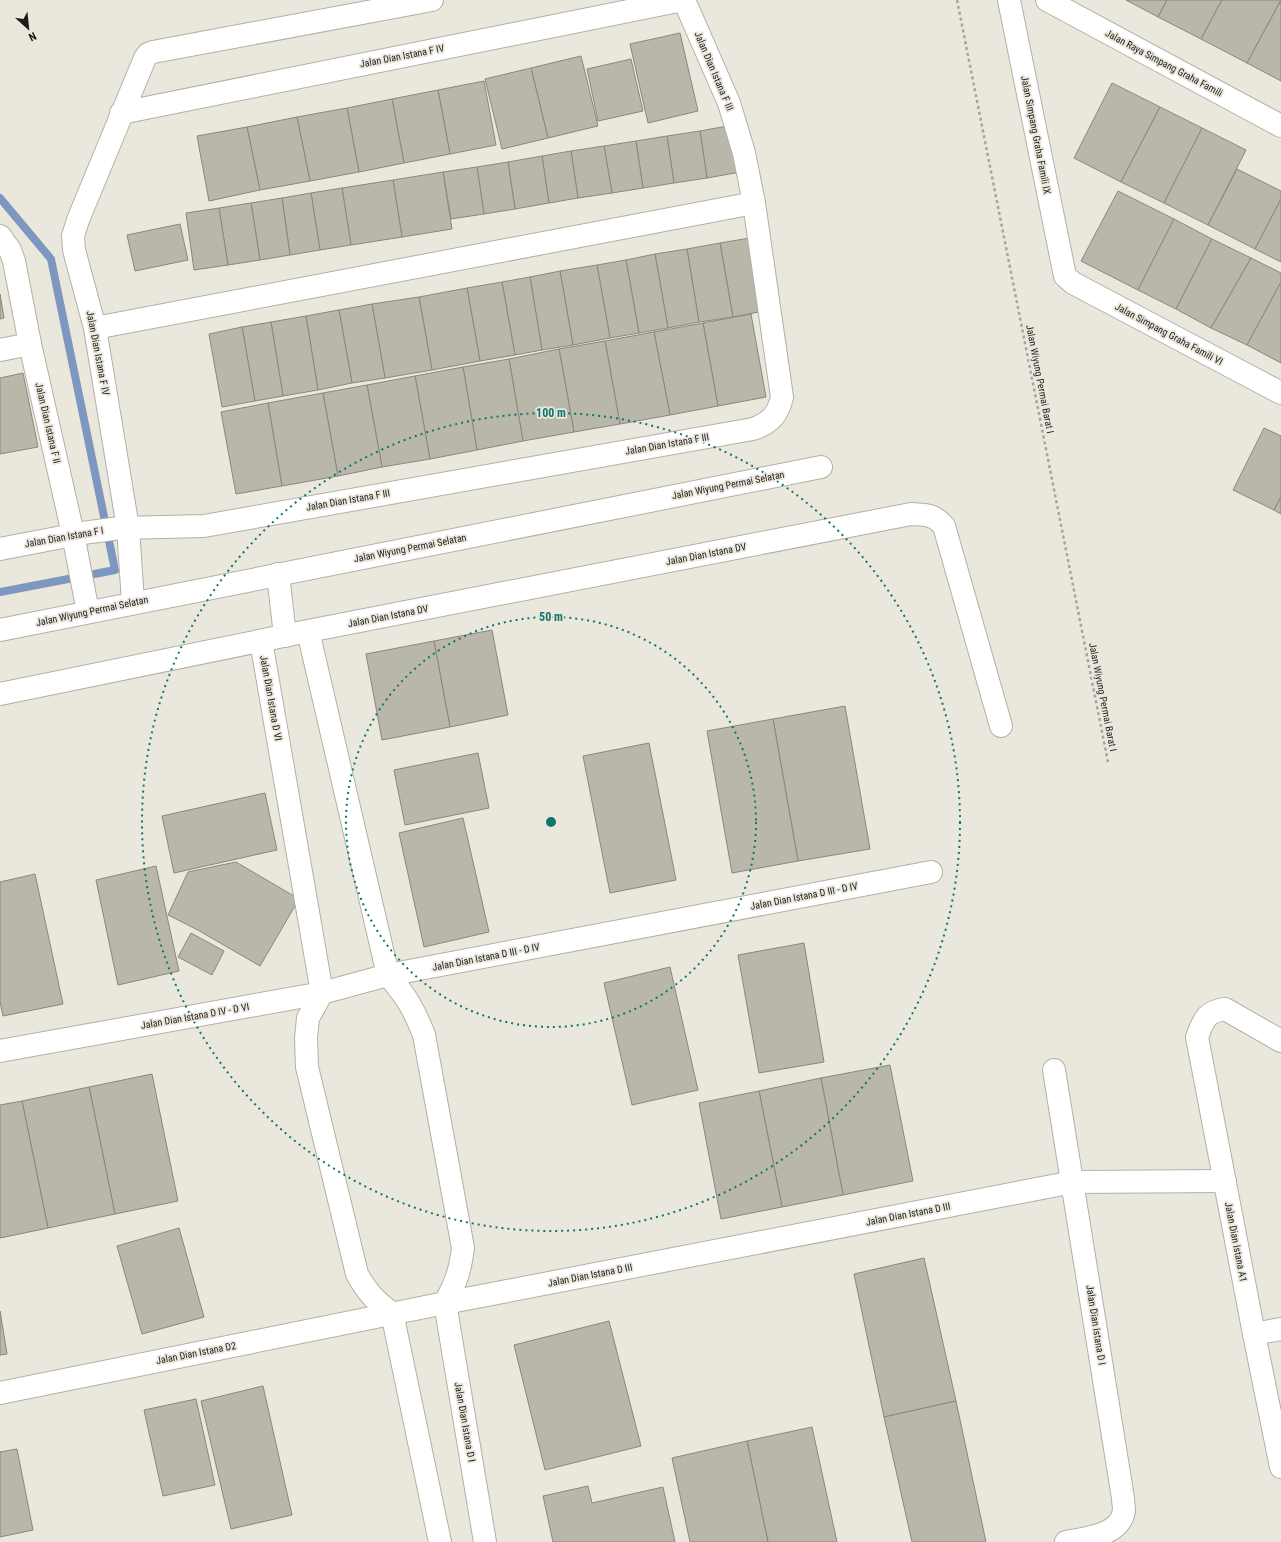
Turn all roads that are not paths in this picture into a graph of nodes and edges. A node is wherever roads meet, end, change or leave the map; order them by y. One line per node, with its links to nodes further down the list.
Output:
1 (432, 0): 5 (street, Jalan Dian Istana F IV)
2 (683, 0): 5 (street, Jalan Dian Istana F IV); 7 (street, Jalan Dian Istana F III)
3 (1009, 0): 9 (street, Jalan Simpang Graha Famili IX)
4 (1047, 0): 6 (street, Jalan Raya Simpang Graha Famili)
5 (121, 113): 10 (street, Jalan Dian Istana F IV)
6 (1281, 126)
7 (754, 203): 10 (street); 15 (street, Jalan Dian Istana F III)
8 (0, 236): 11 (street, Jalan Dian Istana F II)
9 (1063, 270): 13 (street, Jalan Simpang Graha Famili VI)
10 (95, 328): 15 (street, Jalan Dian Istana F IV)
11 (30, 344): 12 (street); 16 (street, Jalan Dian Istana F II)
12 (0, 350)
13 (1281, 394)
14 (821, 467): 18 (street, Jalan Wiyung Permai Selatan)
15 (124, 528): 16 (street, Jalan Dian Istana F I); 19 (street, Jalan Dian Istana F IV)
16 (77, 540): 17 (street, Jalan Dian Istana F I); 20 (street, Jalan Dian Istana F II)
17 (0, 549)
18 (278, 574): 19 (street, Jalan Wiyung Permai Selatan); 23 (street)
19 (133, 602): 20 (street, Jalan Wiyung Permai Selatan)
20 (87, 604): 21 (street, Jalan Wiyung Permai Selatan)
21 (0, 630)
22 (308, 631): 23 (street, Jalan Dian Istana DV); 26 (street, Jalan Dian Istana DV); 28 (street)
23 (284, 636): 24 (street, Jalan Dian Istana DV)
24 (261, 641): 25 (street, Jalan Dian Istana D VI); 29 (street, Jalan Dian Istana D VI)
25 (0, 694)
26 (1001, 726)
27 (931, 872): 28 (street, Jalan Dian Istana D III - D IV)
28 (388, 976): 29 (street, Jalan Dian Istana D IV - D VI); 35 (street)
29 (322, 993): 31 (street, Jalan Dian Istana D IV - D VI); 36 (street)
30 (1281, 1041): 33 (street, Jalan Dian Istana A1)
31 (0, 1051)
32 (1054, 1070): 34 (street, Jalan Dian Istana D I)
33 (1225, 1181): 34 (street, Jalan Dian Istana D III); 38 (street, Jalan Dian Istana A1)
34 (1073, 1182): 35 (street, Jalan Dian Istana D III); 43 (street, Jalan Dian Istana D I)
35 (445, 1303): 36 (street, Jalan Dian Istana D2); 42 (street, Jalan Dian Istana D I)
36 (392, 1314): 39 (street, Jalan Dian Istana D2); 41 (street)
37 (1281, 1329): 38 (street)
38 (1254, 1334): 40 (street, Jalan Dian Istana A1)
39 (0, 1393)
40 (1281, 1467)
41 (440, 1542)
42 (485, 1542)
43 (1066, 1542)

